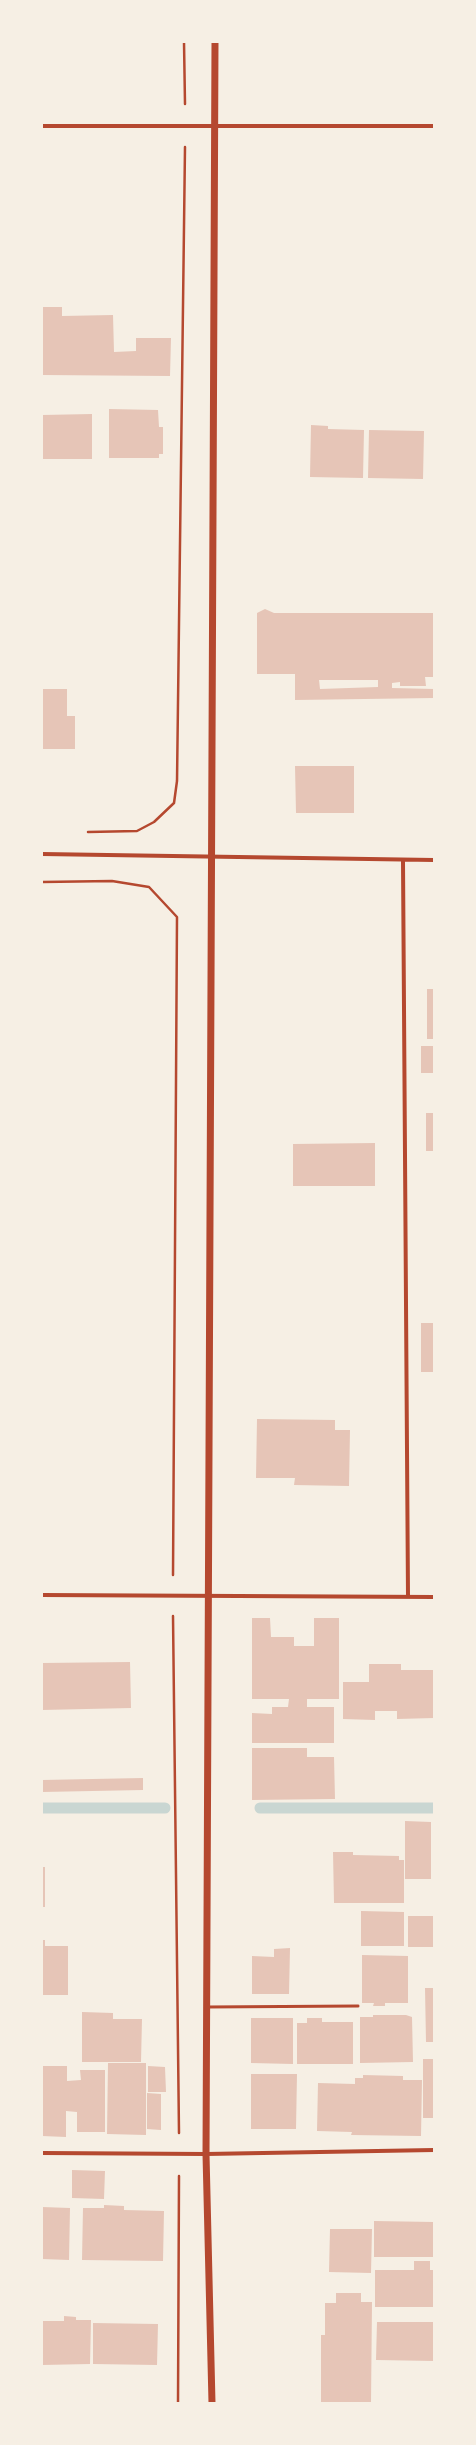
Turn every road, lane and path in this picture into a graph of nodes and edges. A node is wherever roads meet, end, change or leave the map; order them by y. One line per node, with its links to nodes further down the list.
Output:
1 (184, 42): 3 (path)
2 (216, 42): 5 (street)
3 (185, 125): 4 (street); 5 (street); 7 (path)
4 (42, 126)
5 (216, 126): 6 (street); 9 (street)
6 (434, 126)
7 (82, 832)
8 (42, 854): 9 (street)
9 (213, 855): 11 (street); 14 (street)
10 (434, 860): 11 (street)
11 (403, 861): 16 (street)
12 (42, 882): 15 (path)
13 (42, 1594): 15 (street)
14 (209, 1594): 15 (street); 16 (street); 19 (street)
15 (173, 1595): 22 (path)
16 (408, 1596): 17 (street)
17 (434, 1597)
18 (358, 2006): 19 (lane)
19 (207, 2007): 23 (street)
20 (434, 2150): 23 (street)
21 (42, 2153): 22 (street)
22 (179, 2154): 23 (street); 24 (path)
23 (206, 2154): 25 (street)
24 (178, 2403)
25 (212, 2403)

